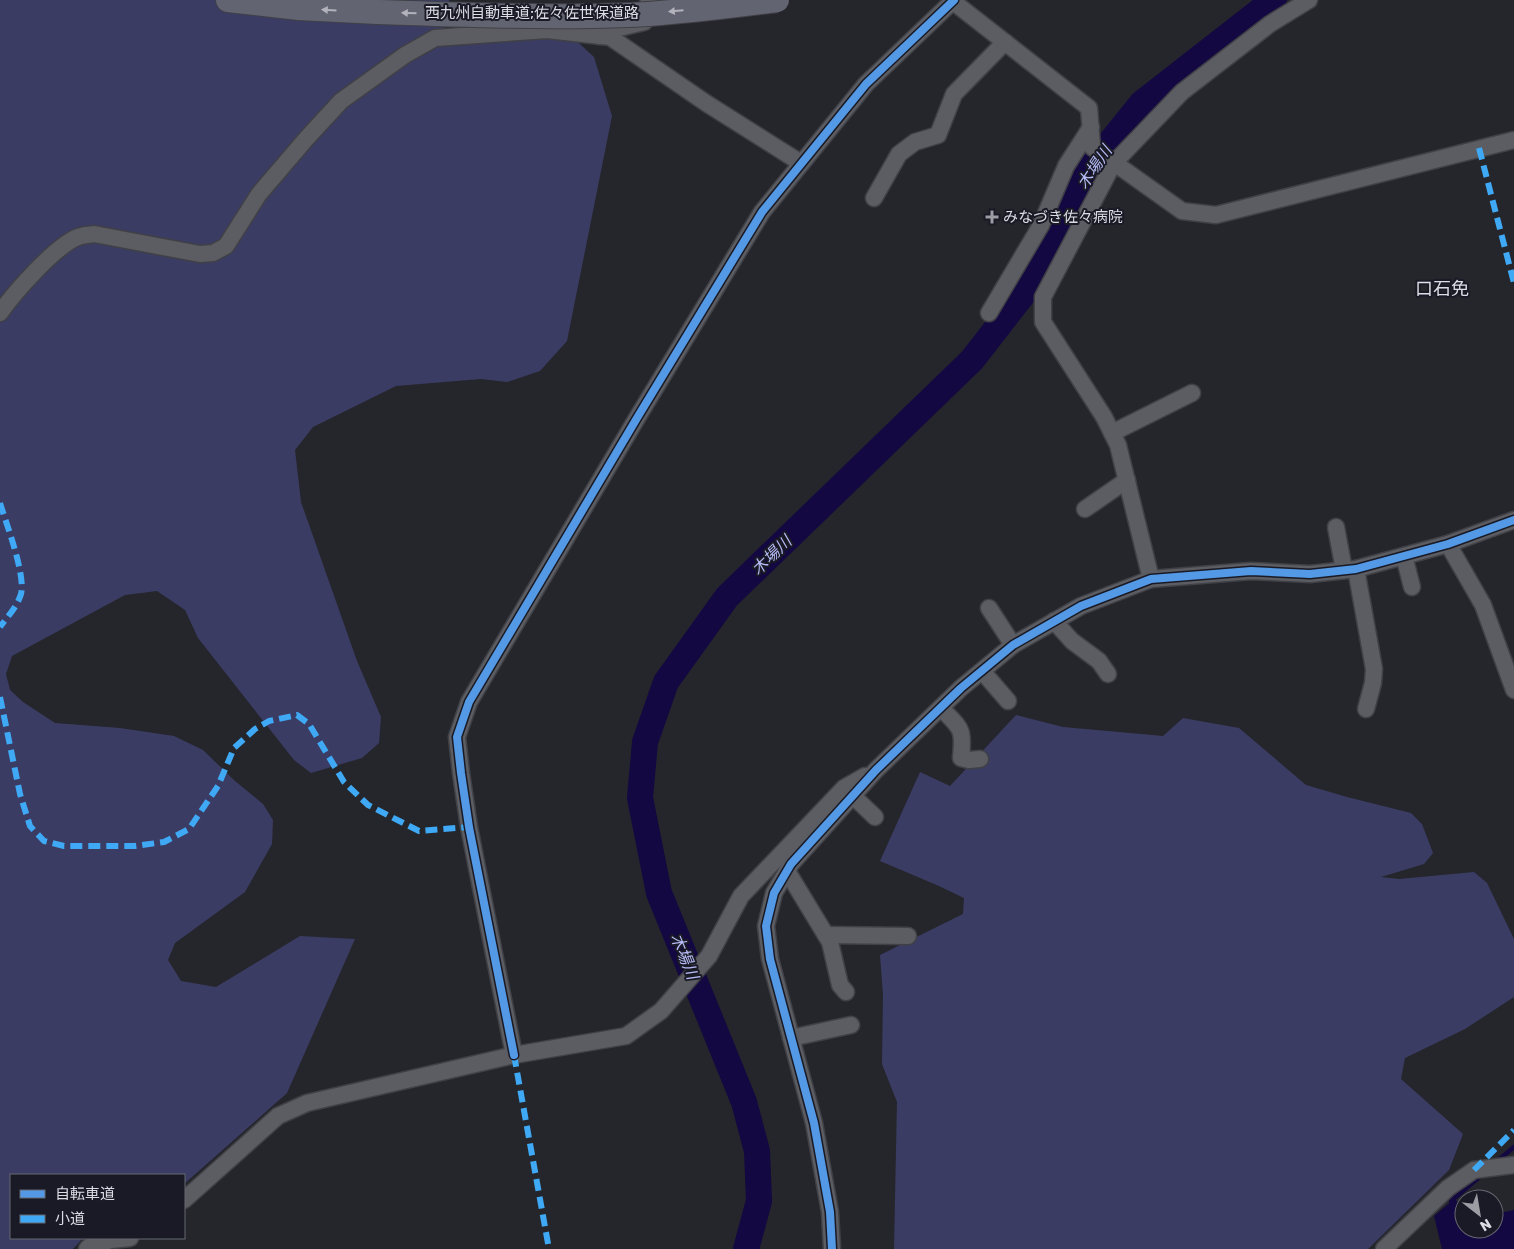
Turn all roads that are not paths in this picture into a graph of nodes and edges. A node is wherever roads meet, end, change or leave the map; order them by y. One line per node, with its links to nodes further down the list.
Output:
1 (228, 0): 3 (highway, 西九州自動車道;佐々佐世保道路, one-way to 1, bridge)
2 (649, 0): 6 (street)
3 (777, 0)
4 (952, 0): 7 (street); 10 (street)
5 (1309, 0): 11 (street)
6 (598, 36): 10 (street); 14 (street)
7 (1005, 42): 8 (street); 12 (street)
8 (1090, 127): 11 (street); 13 (street)
9 (1514, 140): 11 (street)
10 (801, 163): 45 (street)
11 (1112, 163): 16 (street)
12 (874, 198)
13 (990, 313)
14 (0, 314)
15 (1192, 393): 16 (street)
16 (1112, 433): 17 (street)
17 (1127, 480): 18 (street); 24 (street)
18 (1085, 509)
19 (1514, 520): 21 (street)
20 (1336, 527): 23 (street)
21 (1448, 544): 22 (street); 31 (street)
22 (1404, 556): 23 (street); 25 (street)
23 (1350, 570): 24 (street); 34 (street)
24 (1151, 579): 27 (street)
25 (1412, 587)
26 (989, 608): 28 (street)
27 (1054, 622): 28 (street); 30 (street)
28 (1013, 645): 29 (street)
29 (982, 671): 32 (street); 33 (street)
30 (1108, 674)
31 (1514, 690)
32 (1008, 701)
33 (941, 708): 35 (street); 36 (street)
34 (1366, 709)
35 (980, 759)
36 (876, 770): 37 (street); 45 (street)
37 (853, 796): 38 (street); 39 (street)
38 (875, 817)
39 (788, 871): 40 (street); 44 (street)
40 (826, 935): 41 (street); 42 (street)
41 (908, 936)
42 (846, 992)
43 (851, 1025): 44 (street)
44 (791, 1038): 50 (street)
45 (514, 1054): 47 (street)
46 (1509, 1165): 51 (street)
47 (185, 1199)
48 (120, 1239): 49 (street)
49 (87, 1249)
50 (832, 1249)
51 (1384, 1249)

